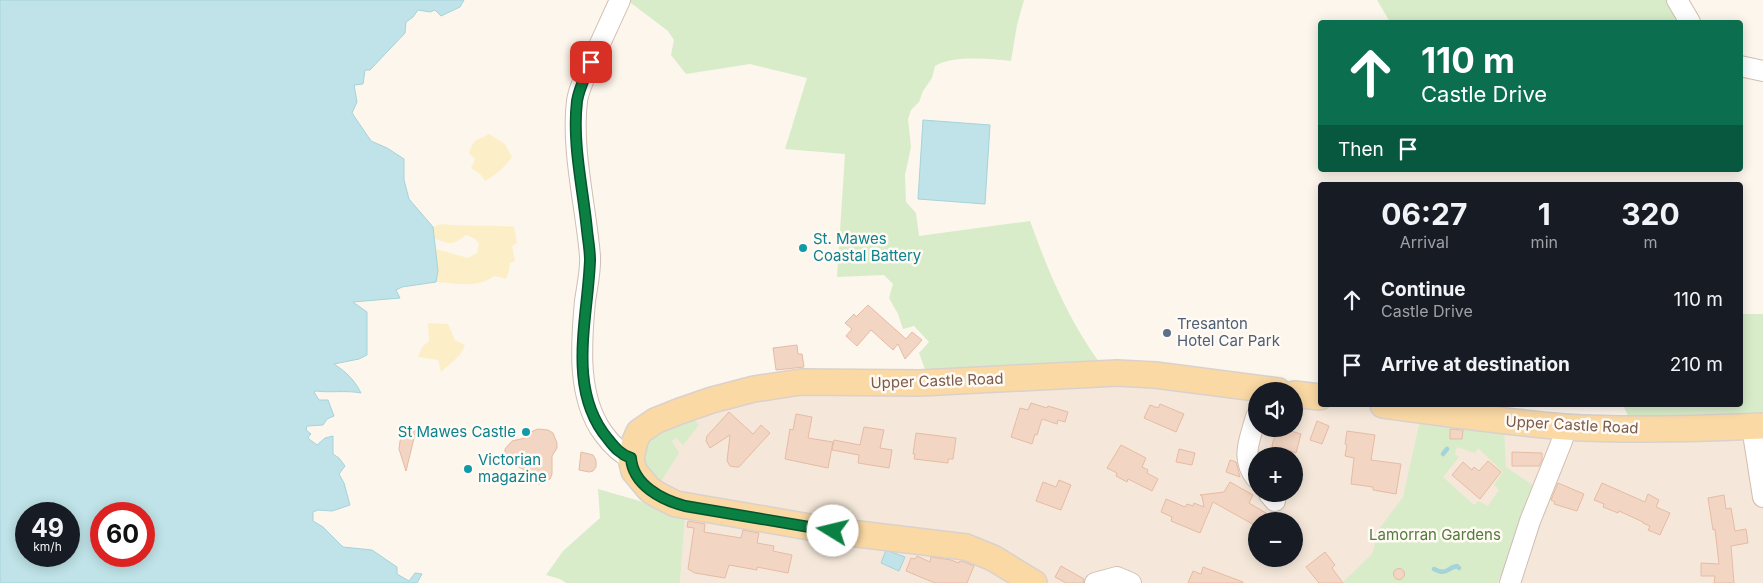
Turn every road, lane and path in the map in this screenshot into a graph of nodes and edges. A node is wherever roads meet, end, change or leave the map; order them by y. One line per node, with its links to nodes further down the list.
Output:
1 (620, 0): 13 (street)
2 (1677, 0): 3 (street)
3 (1689, 20)
4 (1743, 67): 5 (street)
5 (1763, 71)
6 (1248, 388): 13 (main road, Upper Castle Road)
7 (1303, 395): 8 (main road)
8 (1318, 397)
9 (1399, 407): 11 (main road, Upper Castle Road)
10 (1758, 426): 11 (main road, Upper Castle Road); 15 (street)
11 (1566, 427): 19 (street)
12 (1248, 450): 14 (street)
13 (631, 461): 16 (main road)
14 (1248, 465)
15 (1763, 497)
16 (1034, 583)
17 (1095, 583): 18 (street)
18 (1131, 583)
19 (1510, 583)

